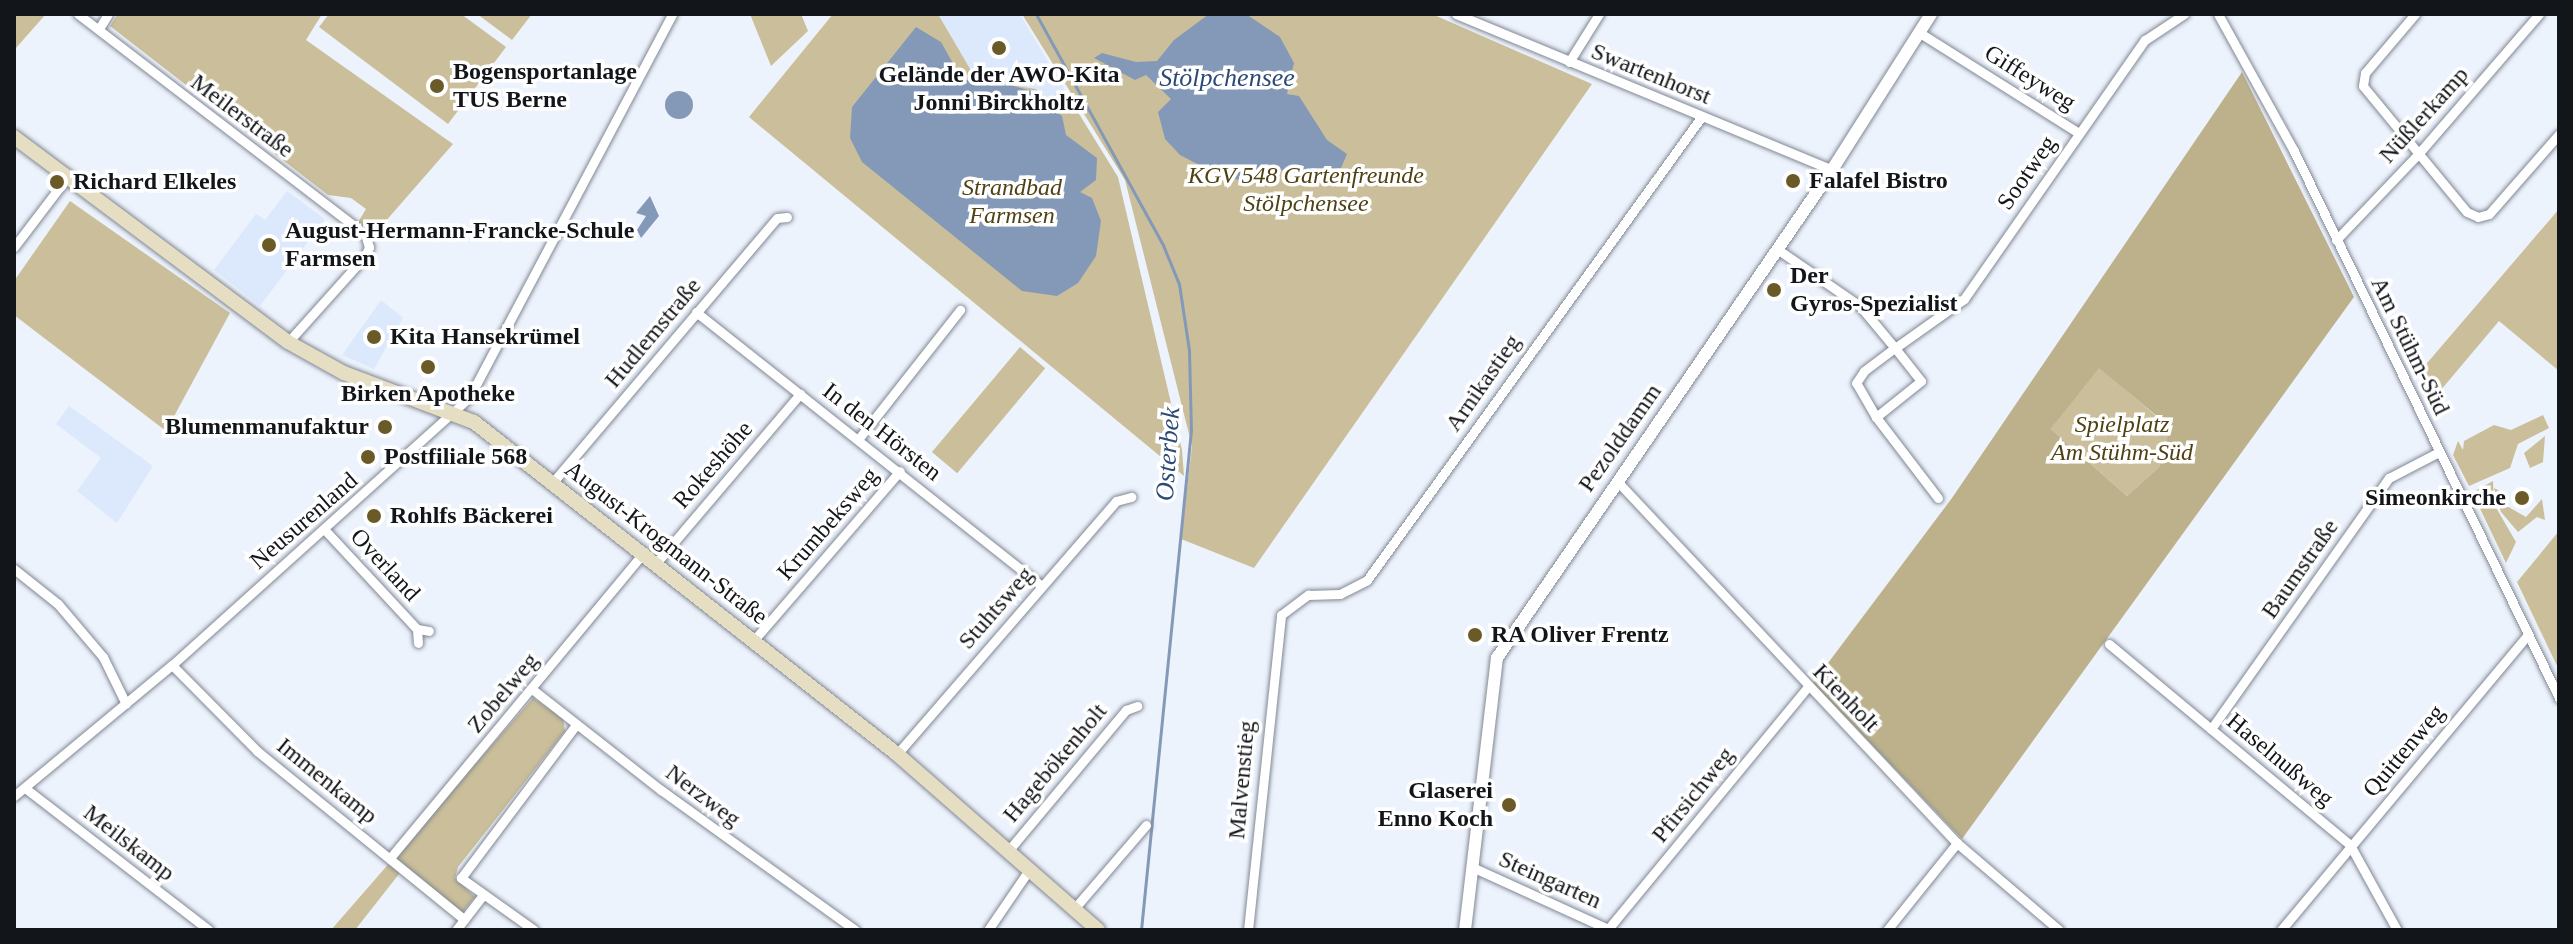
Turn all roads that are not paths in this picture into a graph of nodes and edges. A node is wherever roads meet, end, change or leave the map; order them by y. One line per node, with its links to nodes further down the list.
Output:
1 (78, 14): 11 (street, Meilerstraße)
2 (108, 14): 11 (street)
3 (672, 14): 30 (street, Neusurenland)
4 (1456, 14): 13 (street, Swartenhorst)
5 (1599, 14): 13 (street)
6 (1931, 14): 12 (street, Pezolddamm)
7 (2184, 14): 15 (street, Sootweg)
8 (2218, 14): 22 (street, Am Stühm-Süd)
9 (2415, 14): 18 (street)
10 (2539, 14): 18 (street, Nüßlerkamp)
11 (100, 27): 27 (street, Meilerstraße)
12 (1920, 33): 15 (street, Giffeyweg); 19 (street, Pezolddamm)
13 (1569, 62): 14 (street, Swartenhorst)
14 (1702, 116): 19 (street, Swartenhorst); 46 (street, Arnikastieg)
15 (2079, 133): 28 (street, Sootweg)
16 (2559, 134): 18 (street)
17 (14, 137): 20 (main road, August-Krogmann-Straße)
18 (2419, 153): 22 (street, Nüßlerkamp)
19 (1832, 170): 24 (street, Pezolddamm)
20 (68, 176): 23 (street); 27 (main road, August-Krogmann-Straße)
21 (787, 217): 26 (street, Hudlemstraße)
22 (2336, 240): 33 (street, Am Stühm-Süd)
23 (14, 247)
24 (1777, 249): 28 (street); 35 (street, Pezolddamm)
25 (960, 310): 32 (street)
26 (696, 312): 29 (street, In den Hörsten); 36 (street, Hudlemstraße)
27 (288, 342): 30 (main road, August-Krogmann-Straße)
28 (1895, 348): 31 (street, Sootweg); 31 (street)
29 (800, 394): 32 (street, In den Hörsten); 41 (street, Rokeshöhe)
30 (455, 414): 36 (main road, August-Krogmann-Straße); 39 (street, Neusurenland)
31 (1876, 417): 38 (street)
32 (860, 437): 34 (street, In den Hörsten)
33 (2439, 452): 47 (street, Am Stühm-Süd); 58 (street, Baumstraße)
34 (900, 471): 43 (street, In den Hörsten); 48 (street, Krumbeksweg)
35 (1617, 481): 52 (street, Kienholt); 67 (street, Pezolddamm)
36 (553, 482): 40 (main road, August-Krogmann-Straße)
37 (1131, 497): 43 (street, Stuhtsweg)
38 (1938, 498)
39 (324, 529): 44 (street, Overland); 51 (street, Neusurenland)
40 (644, 552): 41 (main road, August-Krogmann-Straße); 53 (street, Zobelweg)
41 (657, 562): 48 (main road, August-Krogmann-Straße)
42 (14, 569): 55 (street)
43 (1042, 586): 59 (street, Stuhtsweg)
44 (417, 629): 45 (street, Overland); 49 (street, Overland)
45 (429, 631)
46 (1275, 634): 79 (street, Malvenstieg)
47 (2528, 635): 54 (street, Am Stühm-Süd); 64 (street, Quittenweg)
48 (754, 640): 59 (main road, August-Krogmann-Straße)
49 (418, 643)
50 (2109, 644): 58 (street, Haselnußweg)
51 (172, 665): 55 (street, Neusurenland); 66 (street, Immenkamp)
52 (1808, 687): 63 (street, Kienholt); 72 (street, Pfirsichweg)
53 (532, 689): 57 (street, Nerzweg); 66 (street, Zobelweg)
54 (2559, 698)
55 (126, 704): 60 (street, Neusurenland)
56 (1137, 706): 65 (street, Hagebökenholt)
57 (576, 725): 69 (street); 76 (street, Nerzweg)
58 (2211, 729): 64 (street, Haselnußweg)
59 (897, 754): 65 (main road, August-Krogmann-Straße)
60 (25, 788): 61 (street, Neusurenland); 73 (street, Meilskamp)
61 (14, 796)
62 (1146, 825): 70 (street)
63 (1957, 843): 81 (street); 82 (street, Kienholt)
64 (2350, 845): 83 (street, Quittenweg); 84 (street, Haselnußweg)
65 (1008, 851): 68 (main road, August-Krogmann-Straße)
66 (390, 858): 71 (street, Immenkamp)
67 (1472, 867): 72 (street, Steingarten); 80 (street, Pezolddamm)
68 (1029, 870): 70 (main road, August-Krogmann-Straße); 77 (street)
69 (483, 895): 71 (street); 75 (street)
70 (1073, 910): 78 (main road, August-Krogmann-Straße)
71 (464, 919): 74 (street)
72 (1610, 929)
73 (209, 930)
74 (456, 930)
75 (534, 930)
76 (855, 930)
77 (988, 930)
78 (1098, 930)
79 (1248, 930)
80 (1465, 930)
81 (1887, 930)
82 (2059, 930)
83 (2281, 930)
84 (2397, 930)

